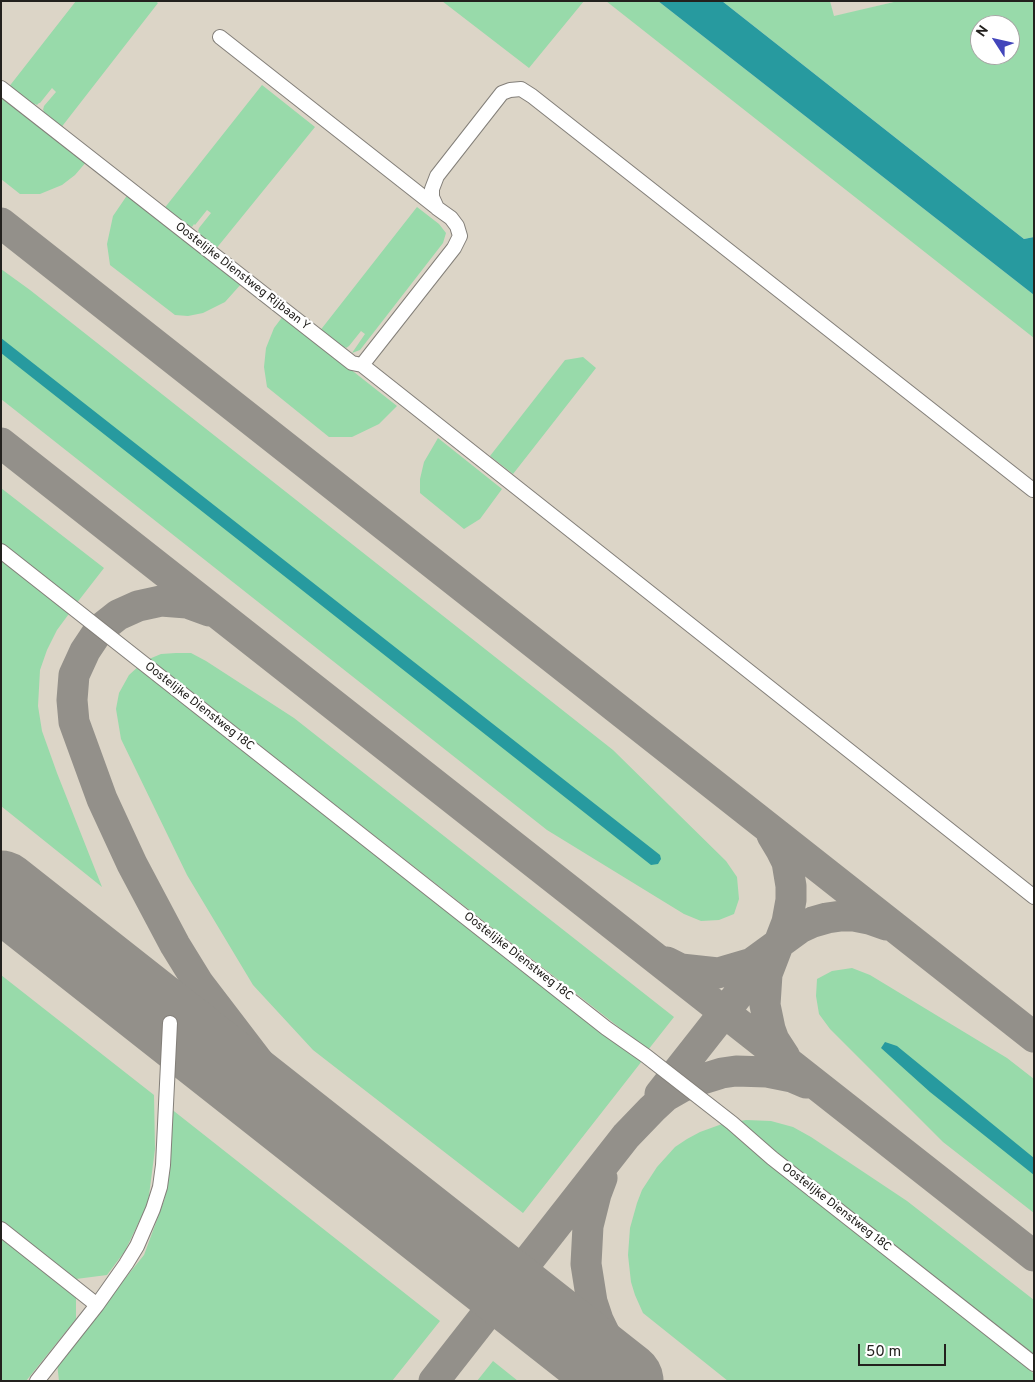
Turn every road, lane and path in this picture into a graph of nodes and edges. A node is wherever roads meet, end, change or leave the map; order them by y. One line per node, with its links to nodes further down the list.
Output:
1 (220, 37): 3 (lane)
2 (1, 88): 4 (lane, Oostelijke Dienstweg Rijbaan Y)
3 (436, 208): 4 (lane); 5 (lane)
4 (362, 364): 7 (lane, Oostelijke Dienstweg Rijbaan Y)
5 (1033, 490)
6 (1, 551): 11 (lane, Oostelijke Dienstweg 18C)
7 (1034, 896)
8 (170, 1023): 10 (lane)
9 (1, 1229): 10 (lane)
10 (97, 1305): 12 (lane)
11 (1034, 1364)
12 (37, 1381)

